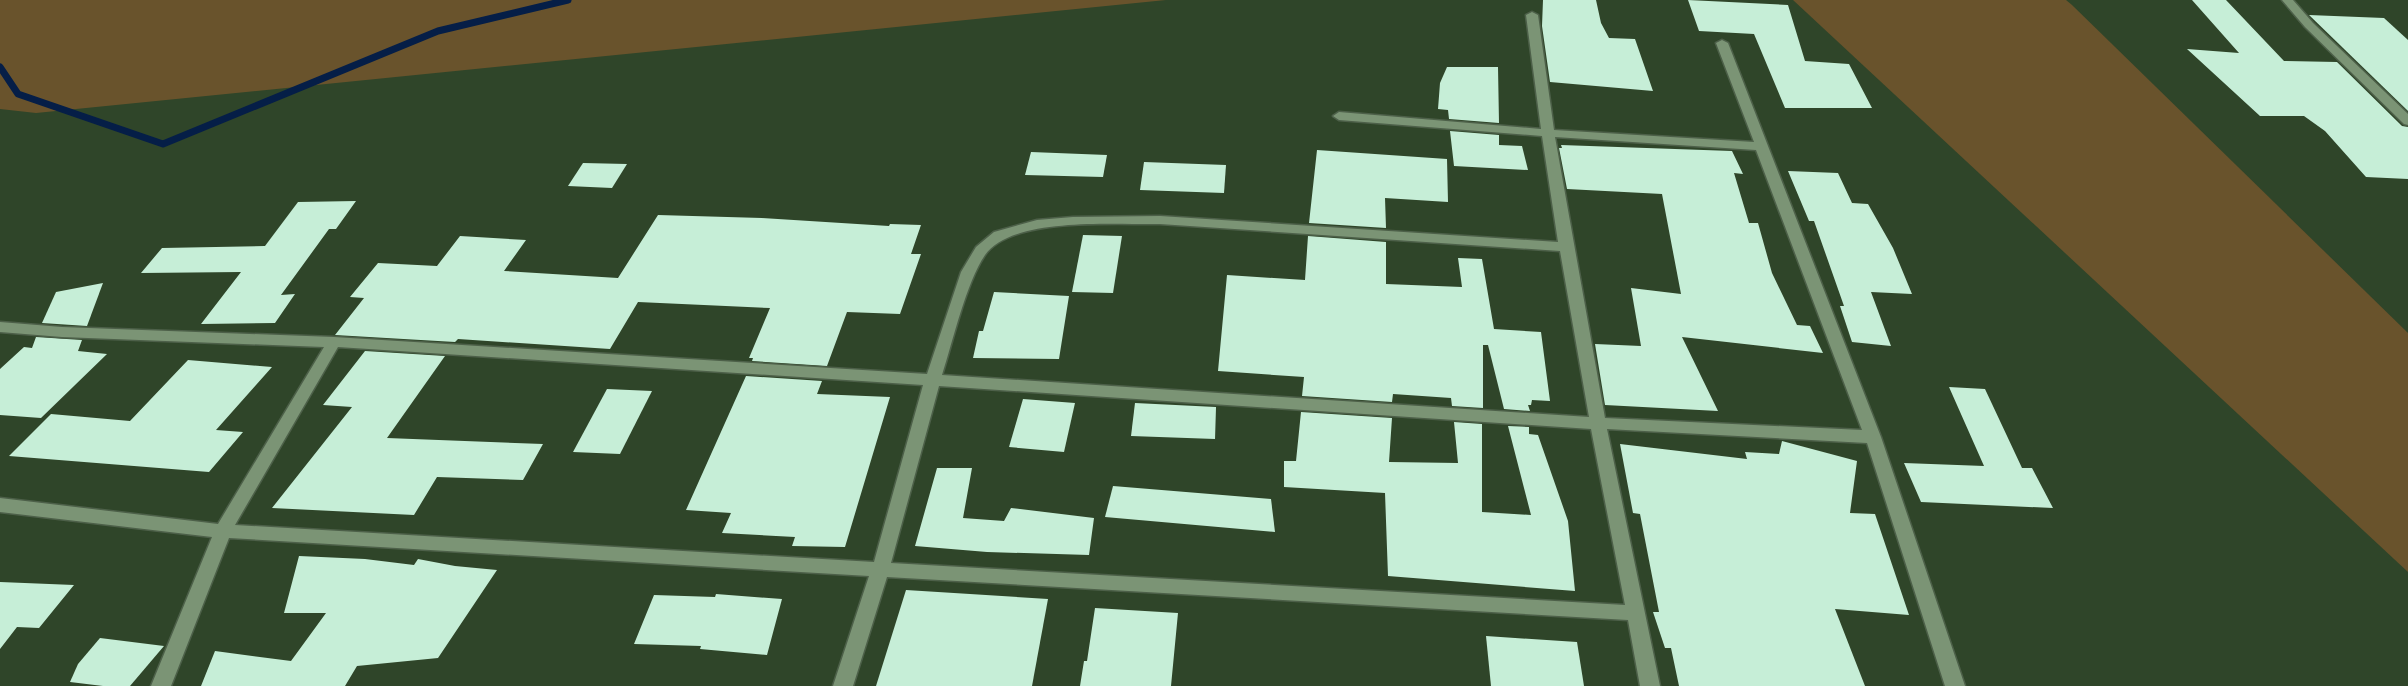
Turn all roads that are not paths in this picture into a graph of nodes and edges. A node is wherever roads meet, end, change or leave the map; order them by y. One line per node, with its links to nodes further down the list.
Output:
1 (2287, 0): 5 (street)
2 (1532, 15): 6 (street)
3 (1722, 43): 7 (street)
4 (1338, 116): 6 (street)
5 (2408, 121)
6 (1546, 133): 7 (street); 8 (street)
7 (1761, 146): 13 (street)
8 (1566, 247): 11 (street); 12 (street)
9 (0, 327): 10 (street)
10 (334, 342): 11 (street); 15 (street)
11 (933, 379): 12 (street); 16 (street)
12 (1598, 423): 13 (street); 17 (street)
13 (1873, 437): 21 (street)
14 (0, 505): 15 (street)
15 (222, 531): 16 (street); 18 (street)
16 (881, 567): 17 (street); 19 (street)
17 (1636, 613): 20 (street)
18 (161, 686)
19 (843, 686)
20 (1650, 686)
21 (1955, 686)

